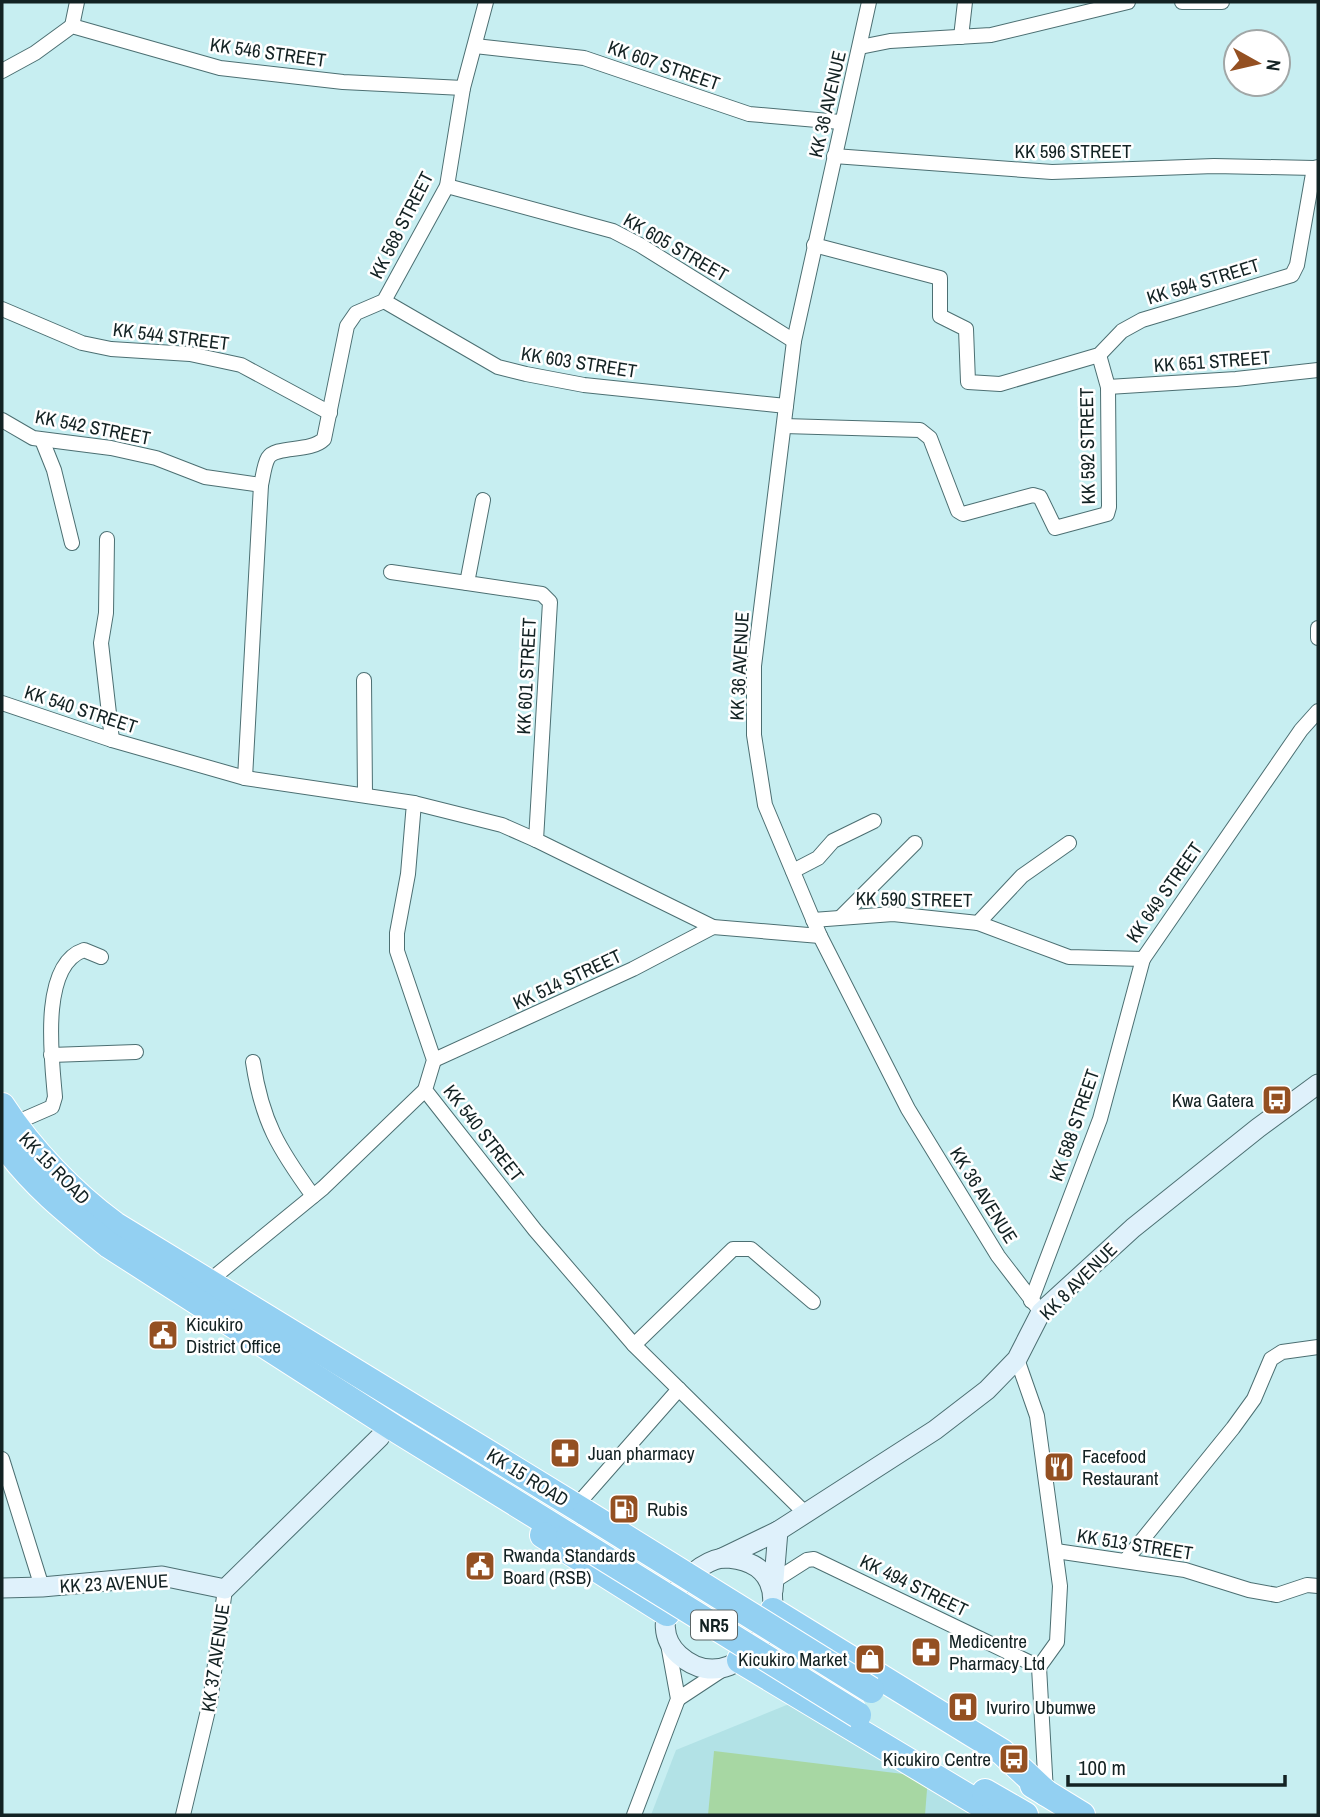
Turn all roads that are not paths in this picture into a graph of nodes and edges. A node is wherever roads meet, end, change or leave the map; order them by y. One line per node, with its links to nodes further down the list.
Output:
1 (77, 2): 9 (street)
2 (486, 2): 11 (street, KK 568 STREET)
3 (869, 2): 12 (street, KK 36 AVENUE)
4 (965, 2): 10 (street)
5 (1128, 2): 8 (street)
6 (1182, 2): 7 (street)
7 (1222, 2)
8 (1087, 6): 10 (street)
9 (72, 26): 13 (street); 14 (street, KK 546 STREET)
10 (961, 37): 12 (street)
11 (475, 46): 14 (street, KK 568 STREET); 15 (street, KK 607 STREET)
12 (860, 47): 15 (street, KK 36 AVENUE)
13 (2, 71)
14 (463, 88): 18 (street, KK 568 STREET)
15 (840, 122): 16 (street, KK 36 AVENUE)
16 (834, 156): 17 (street, KK 596 STREET); 19 (street, KK 36 AVENUE)
17 (1316, 167): 23 (street, KK 594 STREET)
18 (447, 186): 20 (street, KK 568 STREET); 22 (street, KK 605 STREET)
19 (814, 245): 22 (street, KK 36 AVENUE); 23 (street, KK 594 STREET)
20 (384, 300): 26 (street, KK 603 STREET); 27 (street, KK 568 STREET)
21 (2, 309): 27 (street, KK 544 STREET)
22 (794, 341): 26 (street, KK 36 AVENUE)
23 (1099, 355): 25 (street, KK 592 STREET)
24 (1318, 370): 25 (street, KK 651 STREET)
25 (1108, 387): 29 (street, KK 592 STREET)
26 (786, 406): 29 (street, KK 36 AVENUE)
27 (330, 413): 31 (street, KK 568 STREET)
28 (2, 421): 30 (street, KK 542 STREET)
29 (784, 426): 50 (street, KK 36 AVENUE)
30 (42, 440): 31 (street, KK 542 STREET); 34 (street)
31 (261, 485): 43 (street, KK 568 STREET)
32 (483, 500): 36 (street)
33 (107, 539): 42 (street)
34 (72, 543)
35 (391, 572): 36 (street, KK 601 STREET)
36 (467, 583): 47 (street, KK 601 STREET)
37 (1318, 628): 38 (street)
38 (1318, 638)
39 (364, 680): 44 (street)
40 (2, 703): 42 (street, KK 540 STREET)
41 (1318, 711): 57 (street, KK 649 STREET)
42 (112, 740): 43 (street, KK 540 STREET)
43 (245, 778): 44 (street, KK 540 STREET)
44 (365, 795): 45 (street, KK 540 STREET)
45 (414, 803): 47 (street); 60 (street)
46 (874, 821): 50 (street)
47 (536, 840): 54 (street)
48 (915, 842): 51 (street)
49 (1069, 843): 53 (street, KK 590 STREET)
50 (793, 871): 52 (street, KK 36 AVENUE)
51 (841, 917): 52 (street, KK 590 STREET); 53 (street, KK 590 STREET)
52 (813, 920): 55 (street, KK 36 AVENUE)
53 (978, 923): 57 (street, KK 649 STREET)
54 (713, 927): 55 (street); 60 (street, KK 514 STREET)
55 (820, 936): 68 (street, KK 36 AVENUE)
56 (101, 957): 59 (street)
57 (1143, 959): 68 (street, KK 588 STREET)
58 (136, 1052): 59 (street)
59 (51, 1055): 64 (street)
60 (434, 1060): 63 (street, KK 540 STREET)
61 (253, 1062): 65 (street)
62 (1318, 1084): 68 (main road, KK 8 AVENUE)
63 (425, 1090): 65 (street); 69 (street, KK 540 STREET)
64 (6, 1124): 66 (highway, KK 15 ROAD / NR5); 72 (highway, KK 15 ROAD / NR5)
65 (313, 1196): 66 (street)
66 (208, 1282): 76 (highway, KK 15 ROAD / NR5)
67 (813, 1302): 69 (street)
68 (1036, 1306): 71 (main road, KK 8 AVENUE)
69 (634, 1345): 73 (street, KK 540 STREET)
70 (1318, 1347): 81 (street)
71 (1017, 1359): 77 (main road, KK 8 AVENUE); 79 (street, KK 513 STREET)
72 (322, 1383): 74 (highway); 96 (highway, KK 15 ROAD / NR5, bridge)
73 (679, 1389): 76 (street); 77 (street, KK 540 STREET)
74 (380, 1437): 86 (main road, KK 37 AVENUE); 88 (highway)
75 (2, 1459): 84 (street)
76 (585, 1505): 82 (highway); 92 (highway, KK 15 ROAD / NR5, bridge)
77 (804, 1512): 78 (main road, KK 8 AVENUE)
78 (778, 1531): 80 (main road, KK 8 AVENUE); 87 (main road)
79 (1056, 1551): 81 (street, KK 513 STREET); 90 (street)
80 (722, 1559): 82 (main road); 87 (main road)
81 (1126, 1560): 83 (street, KK 513 STREET)
82 (697, 1569): 88 (main road)
83 (1318, 1586)
84 (42, 1587): 85 (main road, KK 23 AVENUE); 86 (main road, KK 23 AVENUE)
85 (2, 1588)
86 (225, 1589): 93 (street, KK 37 AVENUE)
87 (773, 1594): 89 (main road); 90 (street, KK 494 STREET); 92 (highway)
88 (667, 1623): 89 (main road); 91 (street)
89 (731, 1665): 91 (street); 95 (highway)
90 (1039, 1667): 92 (street)
91 (678, 1699): 94 (street)
92 (1046, 1793): 97 (highway, KK 15 ROAD / NR5)
93 (183, 1815)
94 (634, 1815)
95 (998, 1815)
96 (1025, 1815)
97 (1082, 1815)

